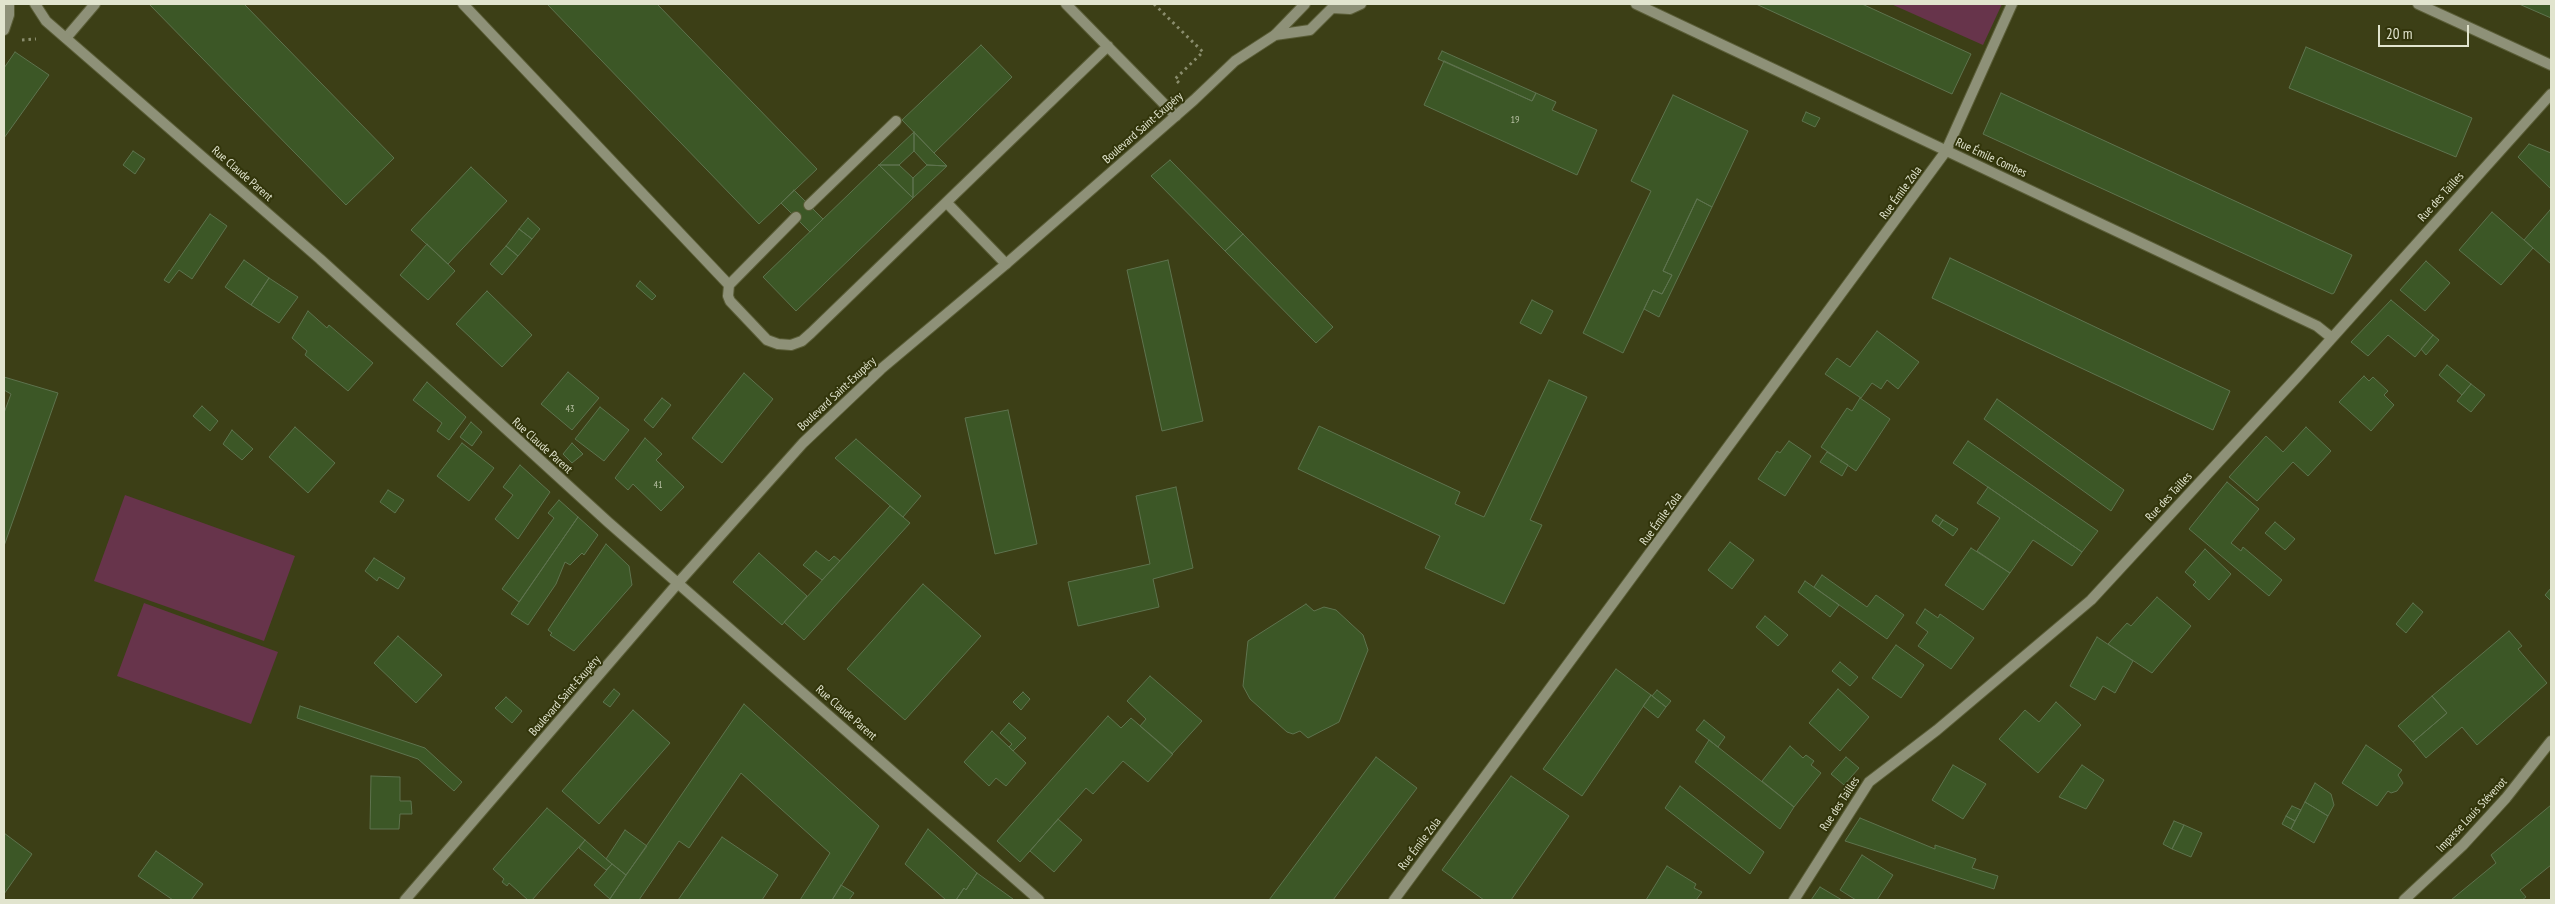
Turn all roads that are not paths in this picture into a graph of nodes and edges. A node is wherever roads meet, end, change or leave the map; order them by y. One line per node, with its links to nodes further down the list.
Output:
1 (9, 4): 12 (street)
2 (35, 4): 14 (street, Rue Claude Parent)
3 (95, 4): 14 (street)
4 (463, 4): 25 (street)
5 (1066, 4): 15 (street)
6 (1305, 4): 13 (street)
7 (1361, 4): 11 (street, Boulevard Saint-Exupéry)
8 (1636, 4): 20 (street, Rue Émile Combes)
9 (2012, 4): 20 (street, Rue Émile Zola)
10 (2418, 4): 16 (street)
11 (1333, 6): 13 (street, Boulevard Saint-Exupéry)
12 (4, 30)
13 (1275, 35): 18 (street, Boulevard Saint-Exupéry)
14 (66, 38): 27 (street, Rue Claude Parent)
15 (1108, 46): 18 (street); 21 (street)
16 (2551, 65)
17 (2551, 94): 26 (street, Rue des Tailles)
18 (1176, 116): 24 (street, Boulevard Saint-Exupéry)
19 (896, 121): 22 (street)
20 (1946, 151): 26 (street, Rue Émile Combes); 31 (street, Rue Émile Zola)
21 (947, 203): 24 (street); 25 (street)
22 (809, 205)
23 (796, 218): 25 (street)
24 (1006, 264): 27 (street, Boulevard Saint-Exupéry)
25 (729, 285)
26 (2332, 338): 32 (street, Rue des Tailles)
27 (678, 583): 29 (street, Boulevard Saint-Exupéry); 30 (street, Rue Claude Parent)
28 (2551, 741): 33 (street, Impasse Louis Stévenot)
29 (405, 900)
30 (1039, 900)
31 (1394, 900)
32 (1794, 900)
33 (2404, 900)

